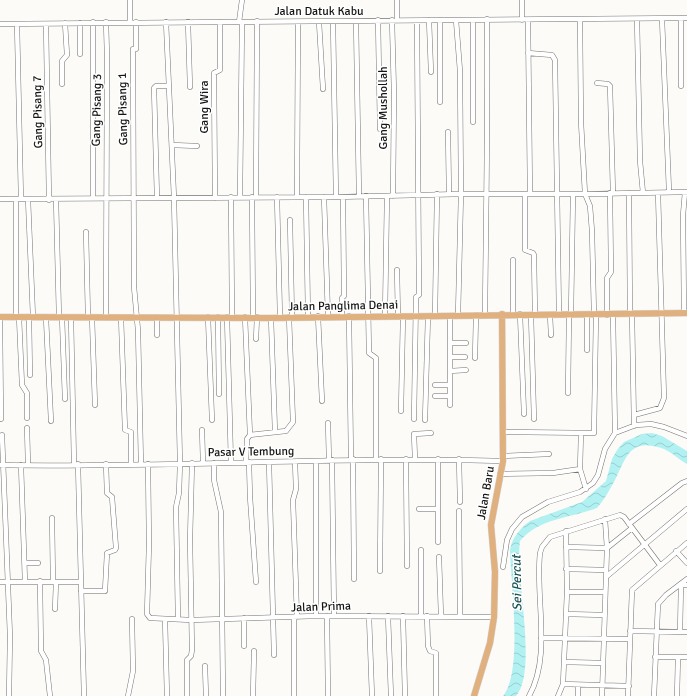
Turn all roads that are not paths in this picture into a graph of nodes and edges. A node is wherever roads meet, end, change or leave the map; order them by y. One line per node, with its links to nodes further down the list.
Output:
1 (130, 0): 25 (street)
2 (242, 0): 19 (street)
3 (397, 0): 7 (street, Gang Mushollah)
4 (522, 0): 16 (street)
5 (681, 18): 6 (street, Jalan Datuk Kabu); 10 (street, Jalan Datuk Kabu); 44 (street)
6 (687, 18)
7 (396, 19): 11 (street, Jalan Datuk Kabu); 22 (street, Jalan Datuk Kabu); 69 (street, Gang Mushollah)
8 (487, 19): 15 (street, Jalan Datuk Kabu); 16 (street, Jalan Datuk Kabu); 62 (street)
9 (637, 19): 10 (street, Jalan Datuk Kabu); 18 (street, Jalan Datuk Kabu); 57 (street)
10 (662, 19): 53 (street)
11 (378, 20): 21 (street, Jalan Datuk Kabu); 49 (street)
12 (429, 20): 13 (street, Jalan Datuk Kabu); 22 (street, Jalan Datuk Kabu); 40 (street)
13 (440, 20): 14 (street, Jalan Datuk Kabu); 47 (street)
14 (456, 20): 15 (street, Jalan Datuk Kabu); 61 (street)
15 (473, 20): 48 (street)
16 (522, 20): 17 (street, Jalan Datuk Kabu)
17 (528, 20): 18 (street, Jalan Datuk Kabu); 38 (street)
18 (580, 20): 66 (street)
19 (240, 21): 20 (street, Jalan Datuk Kabu); 29 (street, Jalan Datuk Kabu); 73 (street)
20 (257, 21): 30 (street, Jalan Datuk Kabu); 74 (street)
21 (356, 21): 32 (street, Jalan Datuk Kabu); 67 (street)
22 (418, 21): 70 (street)
23 (93, 22): 24 (street, Jalan Datuk Kabu); 34 (street, Jalan Datuk Kabu); 81 (street)
24 (106, 22): 25 (street, Jalan Datuk Kabu); 82 (street, Gang Pisang 3)
25 (130, 22): 26 (street, Jalan Datuk Kabu)
26 (136, 22): 27 (street, Jalan Datuk Kabu); 71 (street, Gang Pisang 1)
27 (166, 22): 28 (street, Jalan Datuk Kabu); 43 (street)
28 (188, 22): 29 (street, Jalan Datuk Kabu); 45 (street)
29 (220, 22): 85 (street, Gang Wira)
30 (298, 22): 31 (street, Jalan Datuk Kabu); 76 (street)
31 (319, 22): 32 (street, Jalan Datuk Kabu); 46 (street)
32 (333, 22): 79 (street)
33 (65, 23): 34 (street, Jalan Datuk Kabu); 37 (street, Jalan Datuk Kabu); 42 (street)
34 (80, 23): 39 (street)
35 (0, 24): 36 (street, Jalan Datuk Kabu)
36 (17, 24): 37 (street, Jalan Datuk Kabu); 87 (street)
37 (46, 24): 89 (street, Gang Pisang 7)
38 (528, 53): 63 (street); 64 (street)
39 (80, 54)
40 (431, 72)
41 (597, 83): 55 (street)
42 (62, 84)
43 (169, 86): 51 (street); 83 (street)
44 (681, 86)
45 (190, 87)
46 (323, 89)
47 (440, 102)
48 (473, 122)
49 (380, 129)
50 (448, 132): 60 (street)
51 (172, 146): 52 (street); 84 (street)
52 (197, 146)
53 (669, 191): 54 (street); 58 (street)
54 (686, 192): 95 (street)
55 (612, 193): 56 (street); 66 (street); 110 (street)
56 (629, 193): 57 (street); 100 (street)
57 (643, 193): 58 (street)
58 (658, 193): 101 (street)
59 (437, 194): 60 (street); 70 (street); 119 (street)
60 (449, 194): 61 (street)
61 (461, 194): 62 (street); 102 (street)
62 (486, 194): 63 (street); 104 (street)
63 (527, 194): 64 (street); 105 (street)
64 (559, 194): 65 (street); 107 (street)
65 (572, 194): 66 (street); 108 (street)
66 (585, 194): 109 (street)
67 (360, 196): 68 (street); 80 (street)
68 (366, 196): 69 (street); 115 (street)
69 (390, 196): 70 (street); 116 (street, Gang Mushollah)
70 (419, 196): 118 (street)
71 (133, 197): 82 (street); 83 (street); 129 (street, Gang Pisang 1)
72 (232, 197): 73 (street); 85 (street); 134 (street)
73 (240, 197): 74 (street)
74 (254, 197): 75 (street); 136 (street)
75 (277, 197): 76 (street); 137 (street)
76 (297, 197): 77 (street)
77 (306, 197): 78 (street); 111 (street)
78 (324, 197): 79 (street); 113 (street)
79 (336, 197): 80 (street)
80 (343, 197): 114 (street)
81 (94, 198): 82 (street); 90 (street)
82 (106, 198): 127 (street, Gang Pisang 3)
83 (157, 198): 84 (street)
84 (174, 198): 85 (street); 131 (street)
85 (214, 198)
86 (0, 199): 87 (street)
87 (18, 199): 88 (street); 122 (street)
88 (28, 199): 89 (street); 123 (street)
89 (49, 200): 90 (street)
90 (56, 200): 124 (street)
91 (290, 220): 138 (street)
92 (86, 232): 126 (street)
93 (513, 260): 98 (street)
94 (397, 270): 117 (street)
95 (685, 292): 96 (street)
96 (686, 313): 101 (main road, Jalan Panglima Denai)
97 (502, 314): 98 (main road, Jalan Panglima Denai); 104 (main road, Jalan Panglima Denai); 179 (main road, Jalan Baru)
98 (513, 314): 99 (main road, Jalan Panglima Denai)
99 (520, 314): 105 (main road, Jalan Panglima Denai); 165 (street)
100 (631, 314): 101 (main road, Jalan Panglima Denai); 110 (main road, Jalan Panglima Denai); 166 (street)
101 (661, 314): 166 (street)
102 (458, 315): 103 (main road, Jalan Panglima Denai); 120 (main road, Jalan Panglima Denai)
103 (476, 315): 104 (main road, Jalan Panglima Denai); 150 (street)
104 (486, 315)
105 (533, 315): 106 (main road, Jalan Panglima Denai); 170 (street)
106 (550, 315): 107 (main road, Jalan Panglima Denai); 143 (street)
107 (559, 315): 108 (main road, Jalan Panglima Denai)
108 (570, 315): 109 (main road, Jalan Panglima Denai); 156 (street)
109 (592, 315): 110 (main road, Jalan Panglima Denai); 147 (street); 181 (street)
110 (610, 315): 182 (street)
111 (308, 316): 112 (main road, Jalan Panglima Denai); 138 (main road, Jalan Panglima Denai)
112 (318, 316): 113 (main road, Jalan Panglima Denai); 161 (street)
113 (328, 316): 114 (main road, Jalan Panglima Denai)
114 (346, 316): 115 (main road, Jalan Panglima Denai); 188 (street)
115 (368, 316): 116 (main road, Jalan Panglima Denai); 189 (street)
116 (385, 316): 117 (main road, Jalan Panglima Denai)
117 (401, 316): 118 (main road, Jalan Panglima Denai); 164 (street)
118 (417, 316): 119 (main road, Jalan Panglima Denai); 169 (street)
119 (431, 316): 120 (main road, Jalan Panglima Denai); 172 (street)
120 (450, 316): 145 (street)
121 (0, 317): 122 (main road, Jalan Panglima Denai)
122 (17, 317): 123 (main road, Jalan Panglima Denai); 167 (street)
123 (31, 317): 139 (main road, Jalan Panglima Denai); 153 (street)
124 (60, 317): 125 (main road, Jalan Panglima Denai); 139 (main road, Jalan Panglima Denai); 160 (street)
125 (71, 317): 126 (main road, Jalan Panglima Denai); 205 (street)
126 (90, 317): 127 (main road, Jalan Panglima Denai); 163 (street)
127 (106, 317): 128 (main road, Jalan Panglima Denai)
128 (121, 317): 129 (main road, Jalan Panglima Denai); 207 (street)
129 (136, 317): 130 (main road, Jalan Panglima Denai); 208 (street, Gang Pisang 1)
130 (157, 317): 131 (main road, Jalan Panglima Denai); 142 (street)
131 (176, 317): 132 (main road, Jalan Panglima Denai); 199 (street)
132 (208, 317): 133 (main road, Jalan Panglima Denai); 171 (street)
133 (218, 317): 134 (main road, Jalan Panglima Denai); 157 (street)
134 (230, 317): 135 (main road, Jalan Panglima Denai); 203 (street)
135 (245, 317): 136 (main road, Jalan Panglima Denai); 184 (street)
136 (255, 317): 140 (main road, Jalan Panglima Denai); 144 (street)
137 (280, 317): 138 (main road, Jalan Panglima Denai); 140 (main road, Jalan Panglima Denai)
138 (291, 317): 178 (street)
139 (46, 318): 173 (street)
140 (271, 318): 178 (street)
141 (0, 321): 168 (street)
142 (157, 335)
143 (550, 335)
144 (256, 339)
145 (450, 343): 146 (street); 148 (street)
146 (466, 343)
147 (587, 350)
148 (450, 357): 149 (street); 151 (street)
149 (465, 357)
150 (475, 358)
151 (450, 370): 152 (street); 155 (street)
152 (466, 370)
153 (30, 375)
154 (435, 385): 155 (street)
155 (450, 385): 159 (street)
156 (568, 393)
157 (220, 394)
158 (435, 396): 159 (street)
159 (450, 396): 162 (street)
160 (65, 399)
161 (322, 401)
162 (450, 404)
163 (95, 405)
164 (401, 411)
165 (524, 414)
166 (634, 415): 175 (street)
167 (27, 418)
168 (1, 419)
169 (414, 419)
170 (534, 419)
171 (212, 420)
172 (425, 420)
173 (51, 421)
174 (328, 423): 193 (street)
175 (634, 426): 182 (street); 185 (street)
176 (26, 428): 204 (street)
177 (202, 430): 201 (street)
178 (275, 432): 184 (street)
179 (503, 432): 181 (street); 187 (main road, Jalan Baru)
180 (431, 433): 191 (street)
181 (581, 433): 212 (street)
182 (615, 433): 215 (street)
183 (2, 435): 210 (street)
184 (250, 436): 196 (street)
185 (687, 436)
186 (549, 454): 187 (street, Pasar V Tembung)
187 (503, 458): 192 (street, Pasar V Tembung); 213 (main road, Jalan Baru)
188 (352, 459): 189 (street, Pasar V Tembung); 193 (street, Pasar V Tembung); 243 (street)
189 (379, 459): 190 (street, Pasar V Tembung); 241 (street)
190 (406, 459): 191 (street, Pasar V Tembung); 237 (street)
191 (415, 459): 194 (street, Pasar V Tembung)
192 (459, 459): 194 (street, Pasar V Tembung); 216 (street)
193 (330, 460): 195 (street, Pasar V Tembung); 262 (street)
194 (438, 460): 218 (street)
195 (316, 461): 198 (street, Pasar V Tembung); 260 (street)
196 (248, 462): 197 (street, Pasar V Tembung); 203 (street, Pasar V Tembung); 251 (street)
197 (269, 462): 198 (street, Pasar V Tembung); 277 (street)
198 (295, 462): 270 (street)
199 (180, 463): 200 (street, Pasar V Tembung); 209 (street, Pasar V Tembung); 276 (street)
200 (192, 463): 201 (street, Pasar V Tembung); 278 (street)
201 (203, 463): 202 (street, Pasar V Tembung)
202 (214, 463): 203 (street, Pasar V Tembung); 272 (street)
203 (231, 463)
204 (28, 464): 205 (street, Pasar V Tembung); 211 (street, Pasar V Tembung)
205 (76, 464): 206 (street, Pasar V Tembung); 250 (street)
206 (106, 464): 207 (street, Pasar V Tembung); 254 (street)
207 (131, 464): 208 (street, Pasar V Tembung)
208 (141, 464): 209 (street, Pasar V Tembung)
209 (148, 464): 275 (street, Jalan Prima)
210 (1, 465): 211 (street, Pasar V Tembung); 247 (street)
211 (21, 465): 233 (street)
212 (580, 469): 213 (street); 215 (street)
213 (500, 474): 271 (main road, Jalan Baru)
214 (687, 481): 223 (street)
215 (586, 489): 238 (street)
216 (460, 502)
217 (419, 509): 218 (street)
218 (438, 509): 225 (street)
219 (687, 509): 227 (street)
220 (459, 511): 269 (street)
221 (52, 518): 249 (street)
222 (605, 519): 223 (street); 224 (street); 229 (street)
223 (630, 526): 227 (street); 229 (street)
224 (566, 530): 228 (street); 283 (street)
225 (438, 542)
226 (687, 543): 231 (street)
227 (644, 544): 236 (street); 242 (street)
228 (566, 547): 229 (street); 239 (street)
229 (607, 548): 240 (street)
230 (421, 550): 266 (street)
231 (676, 552): 235 (street); 236 (street)
232 (439, 557): 268 (street)
233 (25, 563): 234 (street); 248 (street)
234 (38, 563)
235 (687, 563)
236 (660, 565): 279 (street)
237 (407, 566)
238 (503, 568)
239 (566, 569): 240 (street); 255 (street)
240 (606, 570): 242 (street)
241 (380, 571)
242 (606, 577): 256 (street)
243 (354, 578)
244 (687, 579): 252 (street)
245 (40, 581): 248 (street); 249 (street); 301 (street)
246 (0, 582): 247 (street)
247 (7, 582): 248 (street); 300 (street)
248 (25, 582)
249 (54, 582): 250 (street); 257 (street)
250 (81, 582): 254 (street)
251 (256, 582)
252 (681, 585): 253 (street); 280 (street); 281 (street)
253 (687, 585)
254 (81, 591): 302 (street)
255 (567, 592): 256 (street); 258 (street)
256 (604, 592): 259 (street)
257 (55, 609)
258 (566, 614): 259 (street); 284 (street)
259 (604, 615): 285 (street)
260 (316, 616): 261 (street, Jalan Prima); 270 (street, Jalan Prima)
261 (327, 616): 262 (street, Jalan Prima); 310 (street)
262 (334, 616): 263 (street, Jalan Prima)
263 (369, 616): 264 (street, Jalan Prima); 311 (street)
264 (388, 616): 265 (street, Jalan Prima); 312 (street)
265 (403, 616): 266 (street, Jalan Prima); 313 (street)
266 (421, 616): 267 (street, Jalan Prima)
267 (427, 616): 268 (street, Jalan Prima); 314 (street)
268 (441, 616): 269 (street, Jalan Prima)
269 (460, 616): 271 (street, Jalan Prima)
270 (295, 617): 277 (street, Jalan Prima); 309 (street)
271 (494, 617): 315 (main road, Jalan Baru)
272 (222, 618): 273 (street, Jalan Prima); 278 (street, Jalan Prima); 307 (street)
273 (244, 618): 277 (street, Jalan Prima); 287 (street)
274 (132, 619): 303 (street)
275 (165, 619): 276 (street, Jalan Prima); 304 (street)
276 (178, 619): 278 (street, Jalan Prima)
277 (272, 619): 289 (street)
278 (191, 620): 305 (street)
279 (630, 631): 280 (street); 286 (street)
280 (656, 631): 281 (street); 290 (street)
281 (680, 632): 282 (street)
282 (687, 632)
283 (541, 638): 284 (street); 316 (street)
284 (564, 638): 285 (street); 293 (street)
285 (603, 639): 286 (street); 294 (street)
286 (630, 639): 299 (street)
287 (244, 646)
288 (254, 651): 308 (street)
289 (274, 655)
290 (655, 657): 291 (street); 321 (street)
291 (678, 657): 292 (street); 322 (street)
292 (687, 657)
293 (564, 662): 294 (street); 296 (street)
294 (603, 663): 298 (street)
295 (205, 666): 306 (street)
296 (563, 684): 297 (street); 317 (street)
297 (578, 685): 298 (street); 318 (street)
298 (602, 686): 299 (street); 319 (street)
299 (629, 686): 320 (street)
300 (9, 696)
301 (50, 696)
302 (84, 696)
303 (128, 696)
304 (167, 696)
305 (187, 696)
306 (206, 696)
307 (223, 696)
308 (253, 696)
309 (294, 696)
310 (328, 696)
311 (372, 696)
312 (391, 696)
313 (405, 696)
314 (436, 696)
315 (474, 696)
316 (529, 696)
317 (558, 696)
318 (578, 696)
319 (602, 696)
320 (628, 696)
321 (654, 696)
322 (677, 696)

